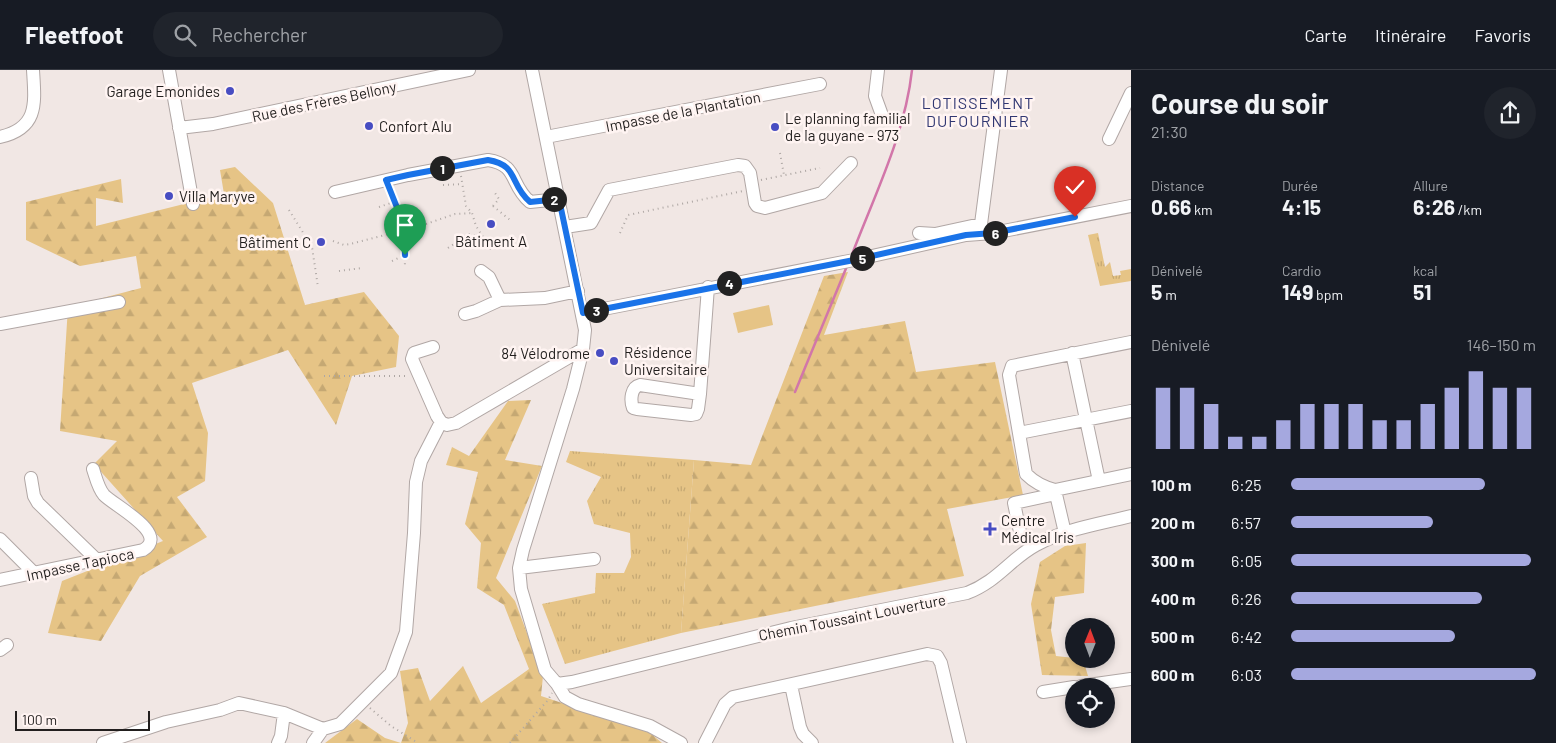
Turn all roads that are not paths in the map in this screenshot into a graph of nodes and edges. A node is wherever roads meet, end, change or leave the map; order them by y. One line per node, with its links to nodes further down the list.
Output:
1 (33, 70): 11 (street)
2 (169, 70): 10 (street)
3 (469, 70): 10 (street, Rue des Frères Bellony)
4 (532, 70): 12 (street)
5 (878, 70): 9 (street)
6 (1001, 70): 20 (street)
7 (820, 84): 12 (street, Impasse de la Plantation)
8 (1131, 93): 13 (street)
9 (883, 118)
10 (178, 128): 17 (street)
11 (0, 137)
12 (546, 137): 16 (street)
13 (1109, 139)
14 (851, 163): 19 (street)
15 (335, 192): 16 (street)
16 (559, 199): 19 (street)
17 (193, 204)
18 (1125, 211): 22 (street)
19 (564, 227): 23 (street)
20 (919, 233)
21 (481, 271): 24 (street)
22 (708, 288): 26 (street); 33 (street)
23 (578, 291): 24 (street); 26 (street)
24 (500, 300): 27 (street)
25 (119, 302): 28 (street)
26 (583, 313): 31 (street)
27 (465, 314)
28 (0, 324)
29 (1131, 342): 32 (street)
30 (433, 347): 36 (street)
31 (583, 349): 36 (street); 49 (street)
32 (1072, 353): 35 (street); 37 (street)
33 (700, 394): 33 (street)
34 (1131, 410): 35 (street)
35 (1086, 420): 37 (street); 41 (street)
36 (441, 422): 59 (street)
37 (1019, 433): 42 (street)
38 (93, 469): 48 (street, Impasse Tapioca)
39 (1131, 474): 41 (street)
40 (31, 478): 48 (street)
41 (1099, 481): 42 (street)
42 (1056, 492): 44 (street); 45 (street)
43 (1131, 516): 45 (street, Chemin Toussaint Louverture)
44 (1020, 532)
45 (1065, 533): 54 (street, Chemin Toussaint Louverture)
46 (0, 540): 50 (street)
47 (594, 559): 49 (street)
48 (98, 561): 50 (street, Impasse Tapioca)
49 (519, 568): 54 (street)
50 (35, 574): 51 (street, Impasse Tapioca)
51 (0, 580)
52 (1131, 679): 53 (street)
53 (1115, 681)
54 (557, 684): 63 (street)
55 (791, 685): 64 (street); 65 (street); 66 (street)
56 (1065, 688): 57 (street)
57 (1043, 692)
58 (284, 713): 59 (street); 60 (street); 61 (street)
59 (322, 729): 62 (street)
60 (103, 743)
61 (278, 743)
62 (313, 743)
63 (681, 743)
64 (705, 743)
65 (812, 743)
66 (960, 743)

